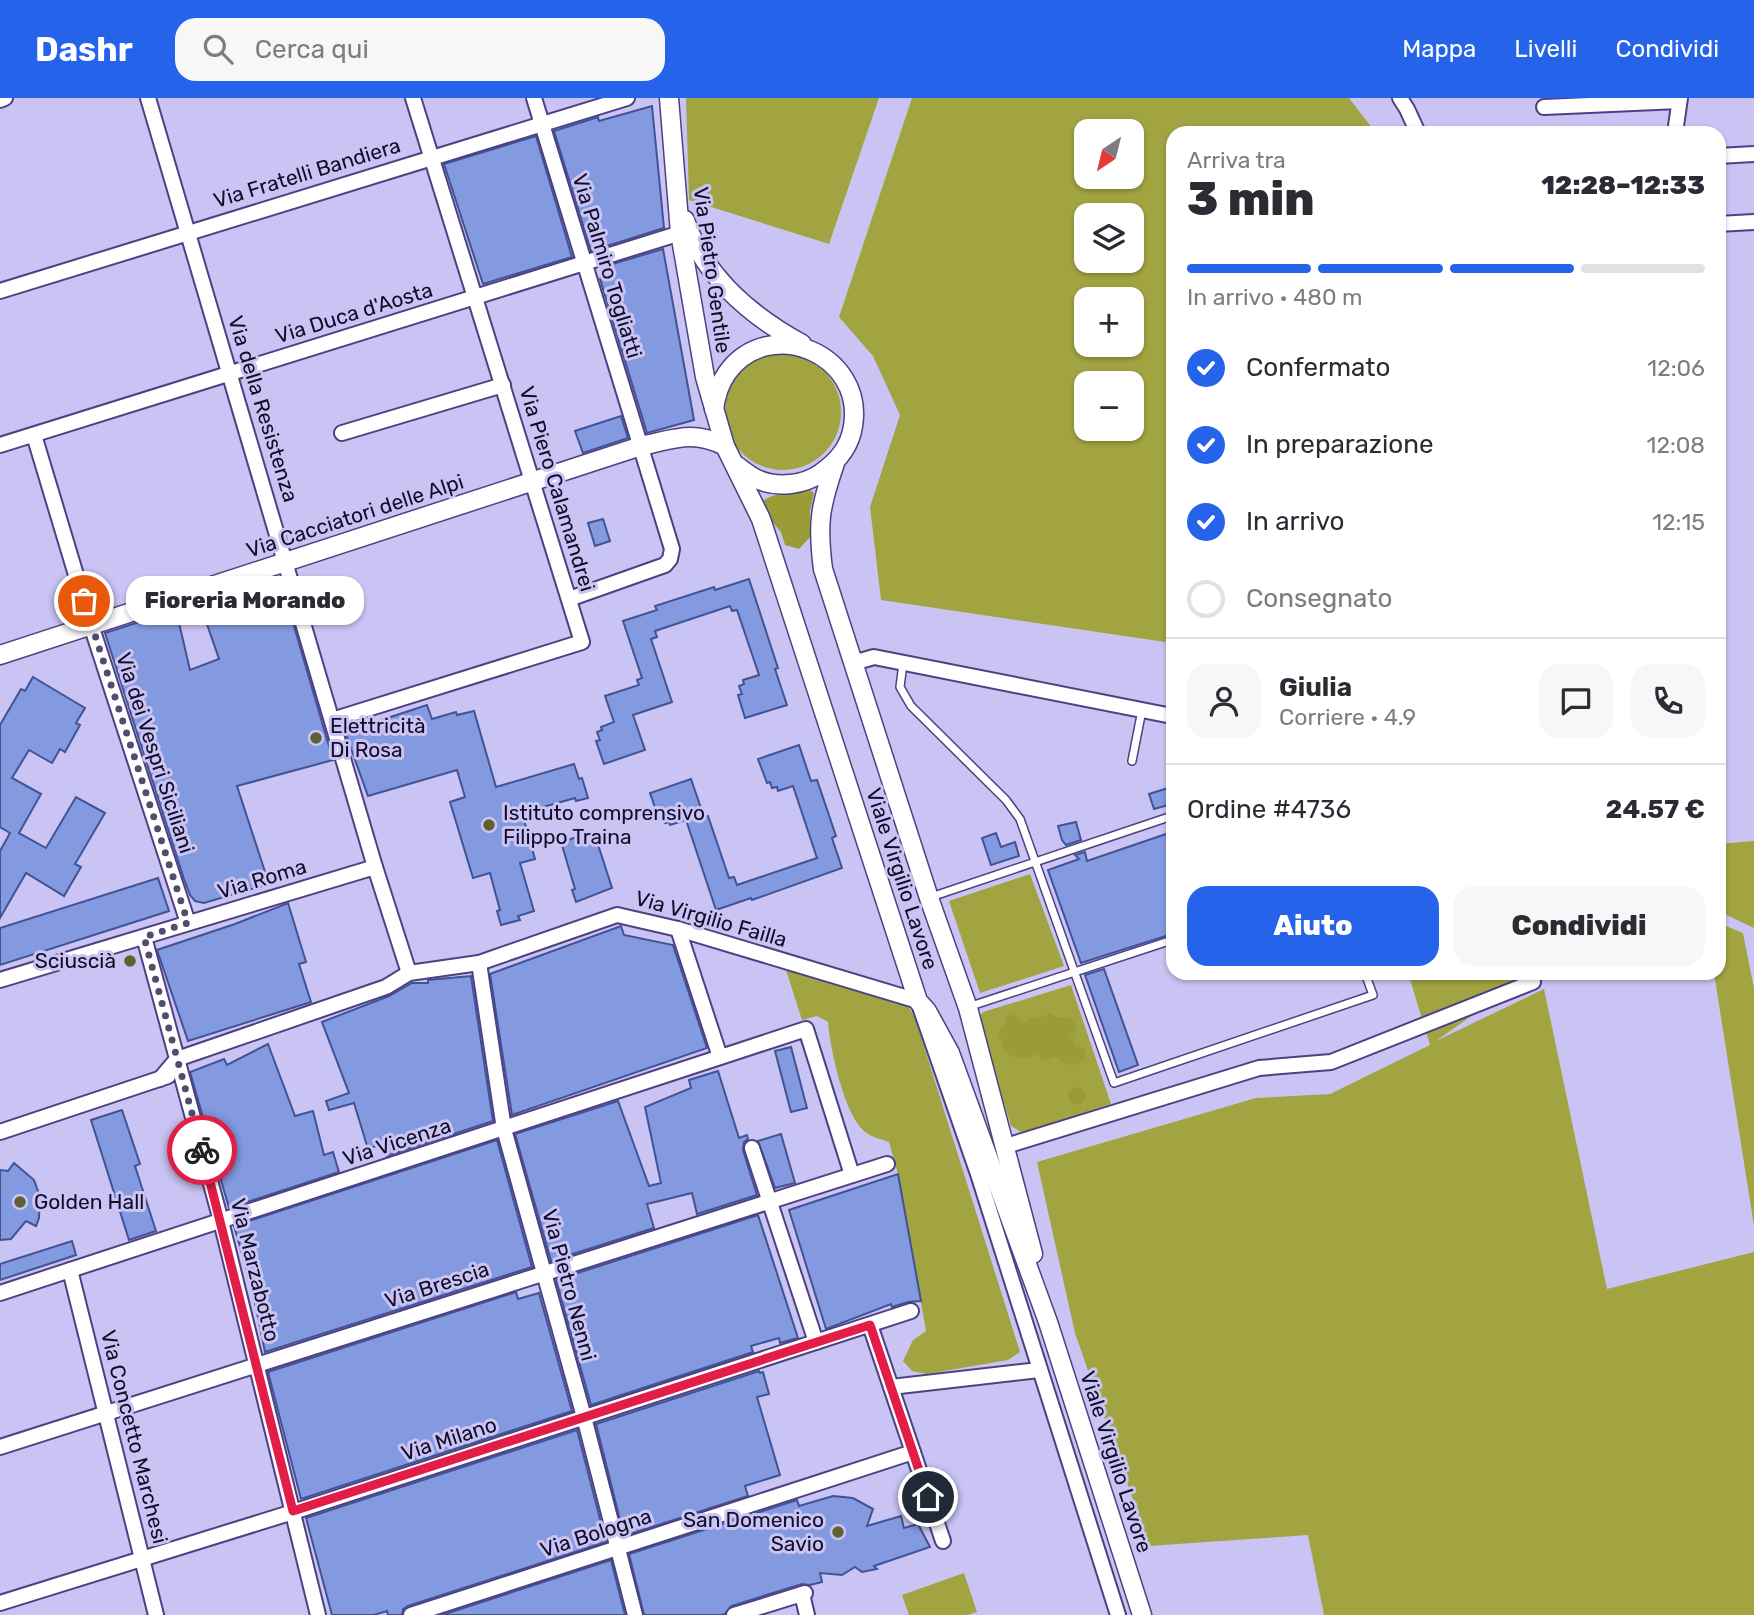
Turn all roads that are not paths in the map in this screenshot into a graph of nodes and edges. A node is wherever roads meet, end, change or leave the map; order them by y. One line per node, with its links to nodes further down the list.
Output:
1 (148, 98): 17 (street, Via della Resistenza)
2 (413, 98): 14 (street, Via Piero Calamandrei)
3 (534, 98): 9 (street, Via Palmiro Togliatti)
4 (627, 98): 9 (street, Via Fratelli Bandiera)
5 (669, 98): 18 (street, Via Pietro Gentile)
6 (1400, 98): 10 (street)
7 (1680, 99): 8 (street); 11 (street)
8 (1544, 107)
9 (541, 124): 14 (street, Via Fratelli Bandiera); 19 (street, Via Palmiro Togliatti)
10 (1414, 126)
11 (1676, 126)
12 (1754, 154): 13 (street)
13 (1726, 156)
14 (432, 157): 17 (street, Via Fratelli Bandiera); 21 (street, Via Piero Calamandrei)
15 (1754, 222): 16 (street)
16 (1726, 224)
17 (188, 232): 20 (street, Via Fratelli Bandiera); 23 (street, Via della Resistenza)
18 (684, 232): 19 (street, Via Duca d'Aosta); 22 (street); 25 (street, Via Pietro Gentile)
19 (584, 263): 21 (street, Via Duca d'Aosta); 29 (street, Via Palmiro Togliatti)
20 (0, 291)
21 (475, 297): 23 (street, Via Duca d'Aosta); 24 (street, Via Piero Calamandrei)
22 (811, 349): 25 (street); 31 (street)
23 (230, 373): 27 (street, Via Duca d'Aosta); 34 (street, Via della Resistenza)
24 (503, 386): 26 (street); 33 (street, Via Piero Calamandrei)
25 (714, 409): 30 (street, Via Pietro Gentile)
26 (342, 433)
27 (34, 435): 28 (street, Via Duca d'Aosta); 36 (street, Via dei Vespri Siciliani)
28 (0, 445)
29 (641, 446): 30 (street, Via Cacciatori delle Alpi); 33 (street, Via Cacciatori delle Alpi); 35 (street, Via Palmiro Togliatti)
30 (725, 446): 32 (street, Viale Virgilio Lavore)
31 (835, 463): 32 (street); 38 (street, Viale Virgilio Lavore)
32 (736, 466): 58 (street, Viale Virgilio Lavore)
33 (533, 483): 34 (street, Via Cacciatori delle Alpi); 35 (street, Via Piero Calamandrei)
34 (286, 561): 36 (street, Via Cacciatori delle Alpi); 42 (street, Via della Resistenza)
35 (569, 599): 42 (street, Via Piero Calamandrei)
36 (91, 625): 37 (street, Via Cacciatori delle Alpi); 48 (street, Via dei Vespri Siciliani)
37 (0, 655)
38 (853, 663): 39 (street); 47 (street, Viale Virgilio Lavore)
39 (903, 663): 40 (street); 45 (lane)
40 (1142, 710): 41 (street); 43 (lane)
41 (1166, 715)
42 (332, 720): 46 (street, Via della Resistenza)
43 (1132, 761)
44 (1166, 818): 45 (lane)
45 (1035, 862): 47 (lane); 53 (lane)
46 (375, 867): 48 (street, Via Roma); 54 (street, Via della Resistenza)
47 (929, 898): 59 (street, Viale Virgilio Lavore)
48 (188, 923): 50 (street, Via Roma)
49 (678, 929): 52 (street, Via Virgilio Failla); 58 (street, Via Virgilio Failla); 60 (street)
50 (144, 937): 55 (street, Via Roma); 61 (street, Via Marzabotto)
51 (1166, 942): 53 (lane)
52 (479, 963): 54 (street, Via Virgilio Failla); 62 (street, Via Pietro Nenni)
53 (1074, 972): 56 (lane); 59 (lane)
54 (409, 973): 61 (street, Via Virgilio Failla)
55 (0, 980)
56 (1368, 980)
57 (1533, 982): 64 (street)
58 (918, 1001): 74 (street, Viale Virgilio Lavore); 78 (street)
59 (968, 1008): 64 (street, Viale Virgilio Lavore)
60 (720, 1057): 62 (street, Via Vicenza); 67 (street, Via Vicenza)
61 (179, 1065): 63 (street); 69 (street, Via Marzabotto)
62 (505, 1129): 69 (street, Via Vicenza); 71 (street, Via Pietro Nenni)
63 (0, 1132)
64 (1006, 1146): 74 (street, Viale Virgilio Lavore)
65 (752, 1148): 68 (street)
66 (887, 1164): 67 (street, Via Brescia)
67 (852, 1175): 68 (street, Via Brescia)
68 (769, 1202): 71 (street, Via Brescia); 76 (street)
69 (221, 1221): 70 (street, Via Vicenza); 77 (street, Via Marzabotto)
70 (70, 1270): 72 (street, Via Vicenza); 80 (street, Via Concetto Marchesi)
71 (544, 1273): 77 (street, Via Brescia); 81 (street, Via Pietro Nenni)
72 (0, 1293)
73 (911, 1311): 75 (street, Via Milano)
74 (1048, 1322): 96 (street, Viale Virgilio Lavore)
75 (870, 1325): 76 (street, Via Milano); 79 (street)
76 (816, 1342): 81 (street, Via Milano)
77 (257, 1365): 80 (street, Via Brescia); 84 (street, Via Marzabotto)
78 (1039, 1370): 79 (street); 95 (street)
79 (891, 1387): 83 (street)
80 (106, 1413): 82 (street, Via Brescia); 87 (street, Via Concetto Marchesi)
81 (584, 1418): 84 (street, Via Milano); 86 (street, Via Pietro Nenni)
82 (0, 1447)
83 (913, 1452): 85 (street); 86 (street, Via Bologna)
84 (293, 1511): 87 (street, Via Milano); 90 (street, Via Marzabotto)
85 (943, 1541)
86 (617, 1548): 91 (street, Via Bologna); 92 (street, Via Pietro Nenni)
87 (143, 1559): 88 (street, Via Milano); 89 (street, Via Concetto Marchesi)
88 (0, 1603)
89 (156, 1615)
90 (318, 1615)
91 (411, 1615)
92 (635, 1615)
93 (737, 1615): 94 (street)
94 (807, 1615)
95 (1118, 1615)
96 (1142, 1615)

